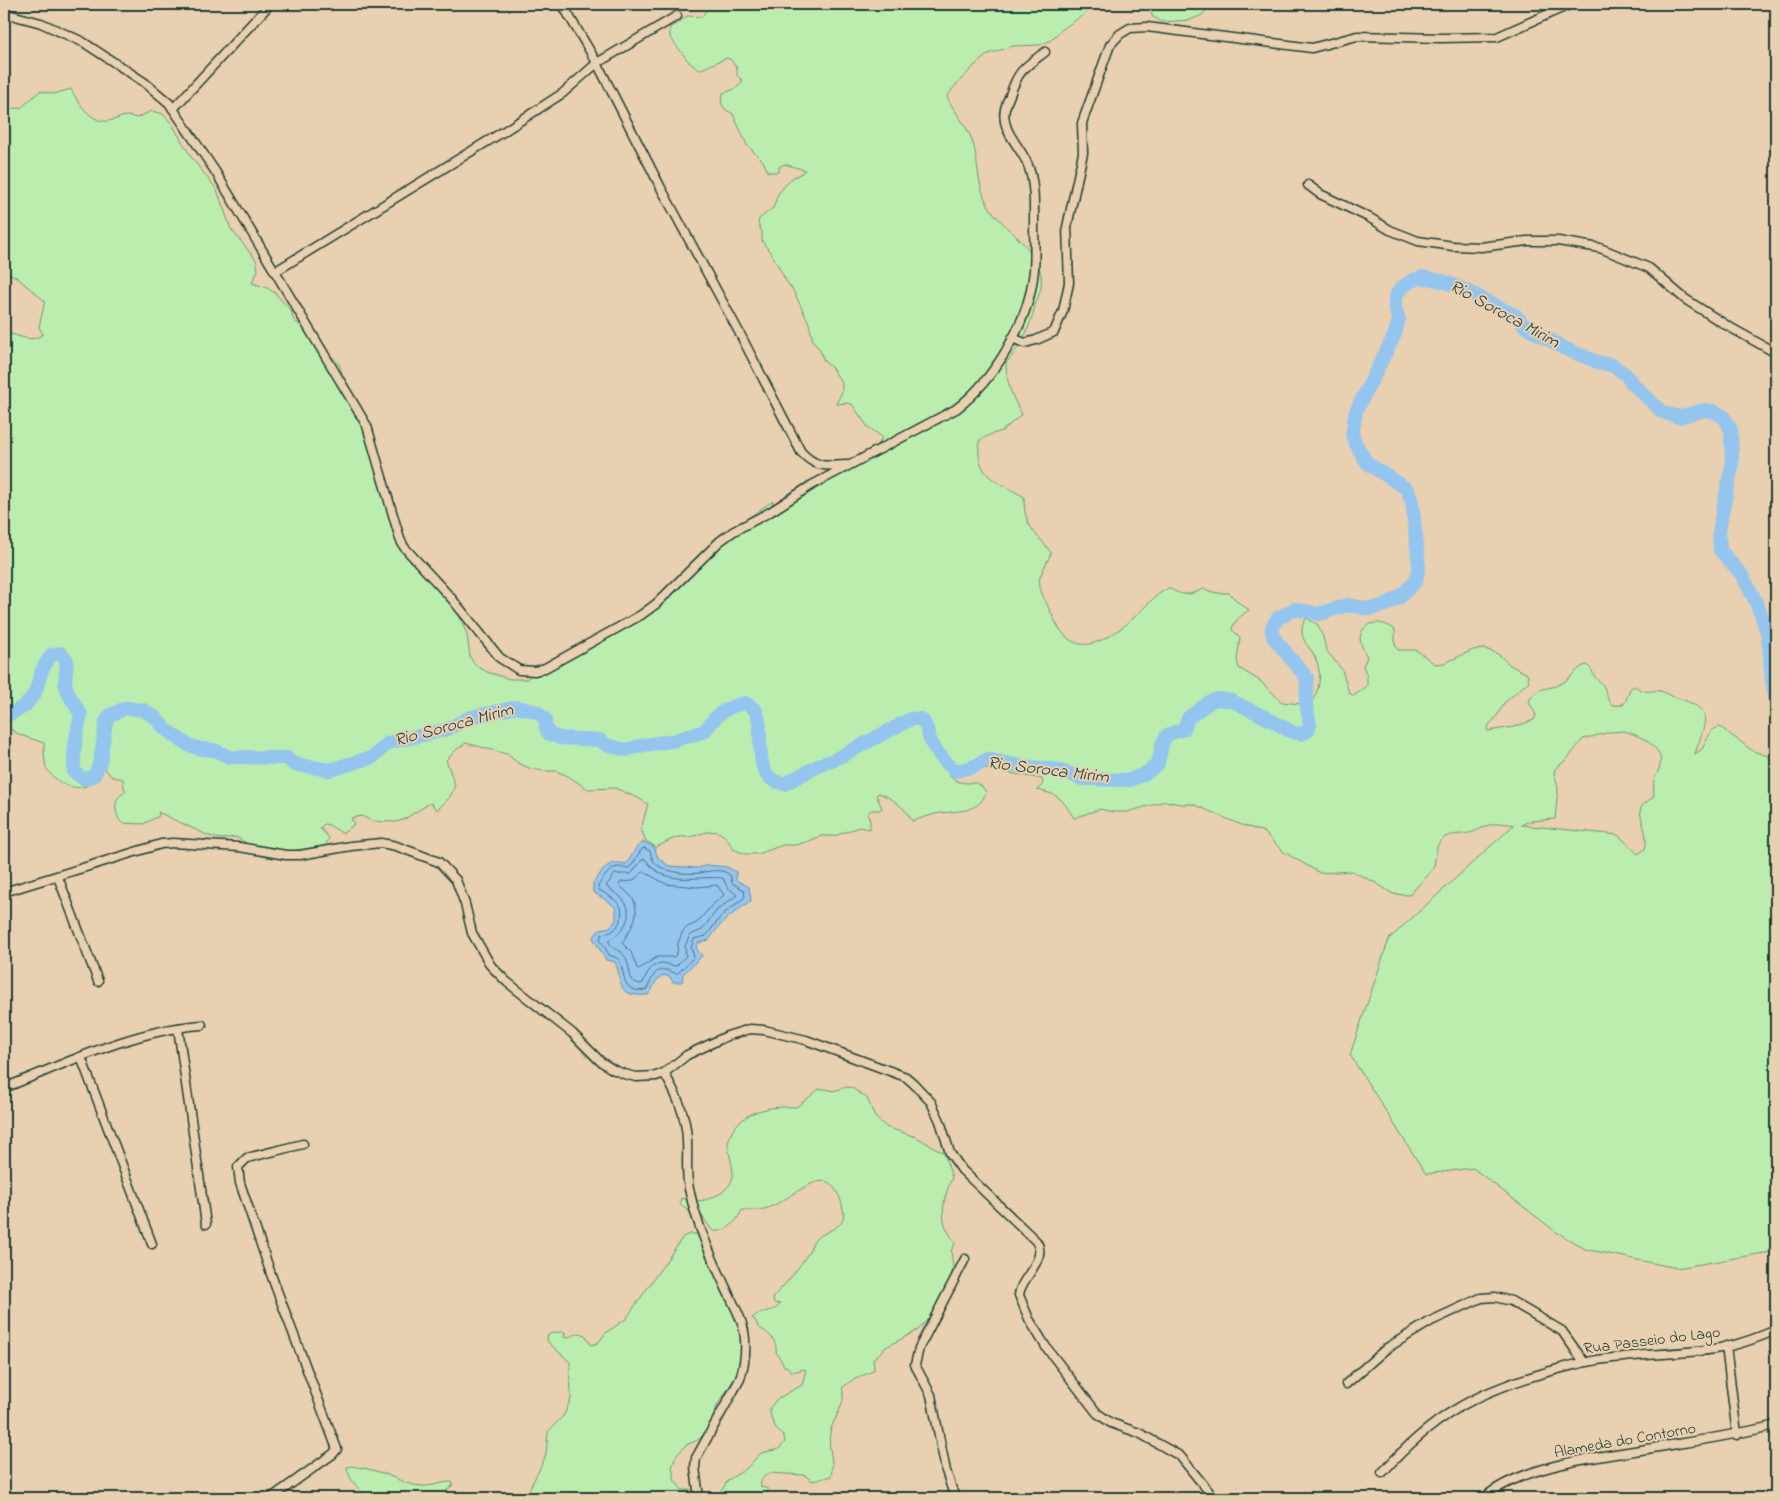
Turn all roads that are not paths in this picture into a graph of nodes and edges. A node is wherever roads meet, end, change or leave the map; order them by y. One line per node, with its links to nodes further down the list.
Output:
1 (270, 4): 8 (street)
2 (562, 4): 7 (street)
3 (1571, 4): 11 (street)
4 (4, 13): 8 (street)
5 (677, 16): 7 (street)
6 (1045, 52): 11 (street)
7 (597, 63): 10 (street); 13 (street)
8 (173, 109): 10 (street)
9 (1308, 185): 12 (street)
10 (276, 271): 13 (street)
11 (1012, 338): 13 (street)
12 (1776, 353)
13 (849, 465)
14 (58, 877): 15 (street); 16 (street); 20 (street)
15 (4, 892)
16 (98, 981)
17 (202, 1025): 18 (street)
18 (178, 1028): 19 (street); 23 (street)
19 (81, 1057): 21 (street); 24 (street)
20 (664, 1073): 34 (street); 36 (street)
21 (4, 1088)
22 (303, 1144): 33 (street)
23 (206, 1224)
24 (152, 1244)
25 (965, 1259): 35 (street)
26 (1776, 1330): 27 (street, Rua Passeio do Lago)
27 (1726, 1346): 28 (street, Rua Passeio do Lago); 31 (street)
28 (1584, 1362): 29 (street); 32 (street, Rua Passeio do Lago)
29 (1346, 1384)
30 (1776, 1425): 31 (street, Alameda do Contorno)
31 (1737, 1435): 37 (street, Alameda do Contorno)
32 (1382, 1473)
33 (271, 1498)
34 (699, 1498)
35 (955, 1498)
36 (1214, 1498)
37 (1484, 1498)

